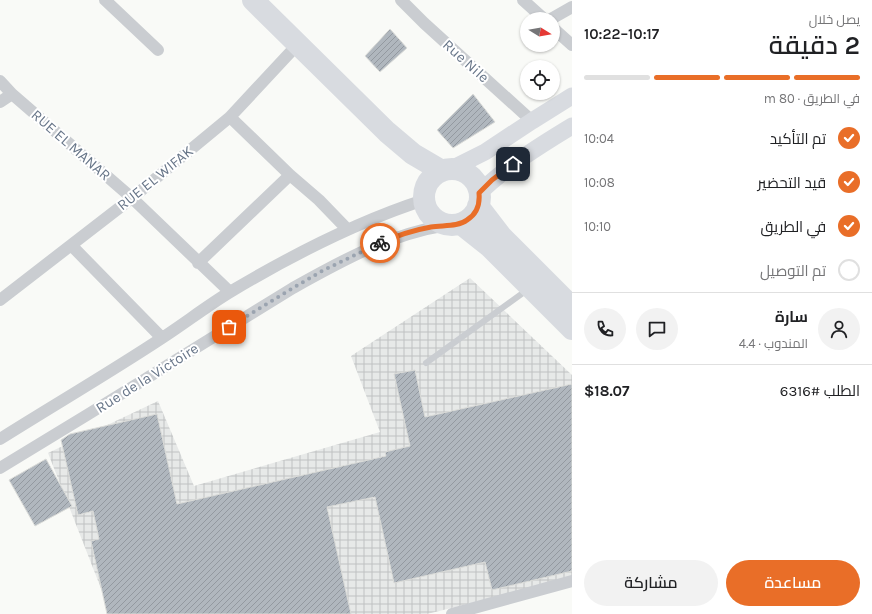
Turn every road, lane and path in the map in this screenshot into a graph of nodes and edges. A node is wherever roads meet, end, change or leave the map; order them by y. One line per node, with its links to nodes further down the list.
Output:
1 (105, 0): 11 (street)
2 (253, 0): 9 (highway)
3 (400, 0): 17 (street, Rue Nile)
4 (523, 0): 6 (street)
5 (572, 7): 7 (street)
6 (536, 12)
7 (560, 14)
8 (560, 34): 10 (street)
9 (298, 44): 16 (street, RUE EL WIFAK); 19 (highway)
10 (572, 45)
11 (158, 50)
12 (0, 81): 13 (street, RUE EL MANAR)
13 (12, 94): 15 (street); 23 (street, RUE EL MANAR)
14 (572, 96): 17 (street)
15 (0, 102)
16 (230, 117): 21 (street); 23 (street, RUE EL WIFAK)
17 (532, 121): 20 (street)
18 (572, 126): 24 (street)
19 (387, 132): 20 (highway); 22 (highway)
20 (445, 170): 22 (highway); 24 (highway)
21 (290, 175): 26 (street); 28 (street)
22 (424, 196): 25 (highway); 26 (street, Rue de la Victoire)
23 (132, 198): 27 (street, RUE EL WIFAK); 28 (street, RUE EL MANAR)
24 (479, 199): 25 (highway); 29 (highway)
25 (454, 224): 29 (highway); 37 (street, Rue de la Victoire)
26 (347, 229): 30 (street, Rue de la Victoire)
27 (71, 245): 31 (street, RUE EL WIFAK); 34 (street)
28 (198, 263): 30 (street, RUE EL MANAR)
29 (536, 283): 32 (highway); 33 (highway); 35 (lane)
30 (230, 292): 34 (street, Rue de la Victoire)
31 (0, 300)
32 (572, 307)
33 (572, 329)
34 (162, 338): 36 (street, Rue de la Victoire)
35 (426, 364)
36 (0, 439)
37 (0, 468)
38 (572, 581): 39 (street)
39 (452, 614)

